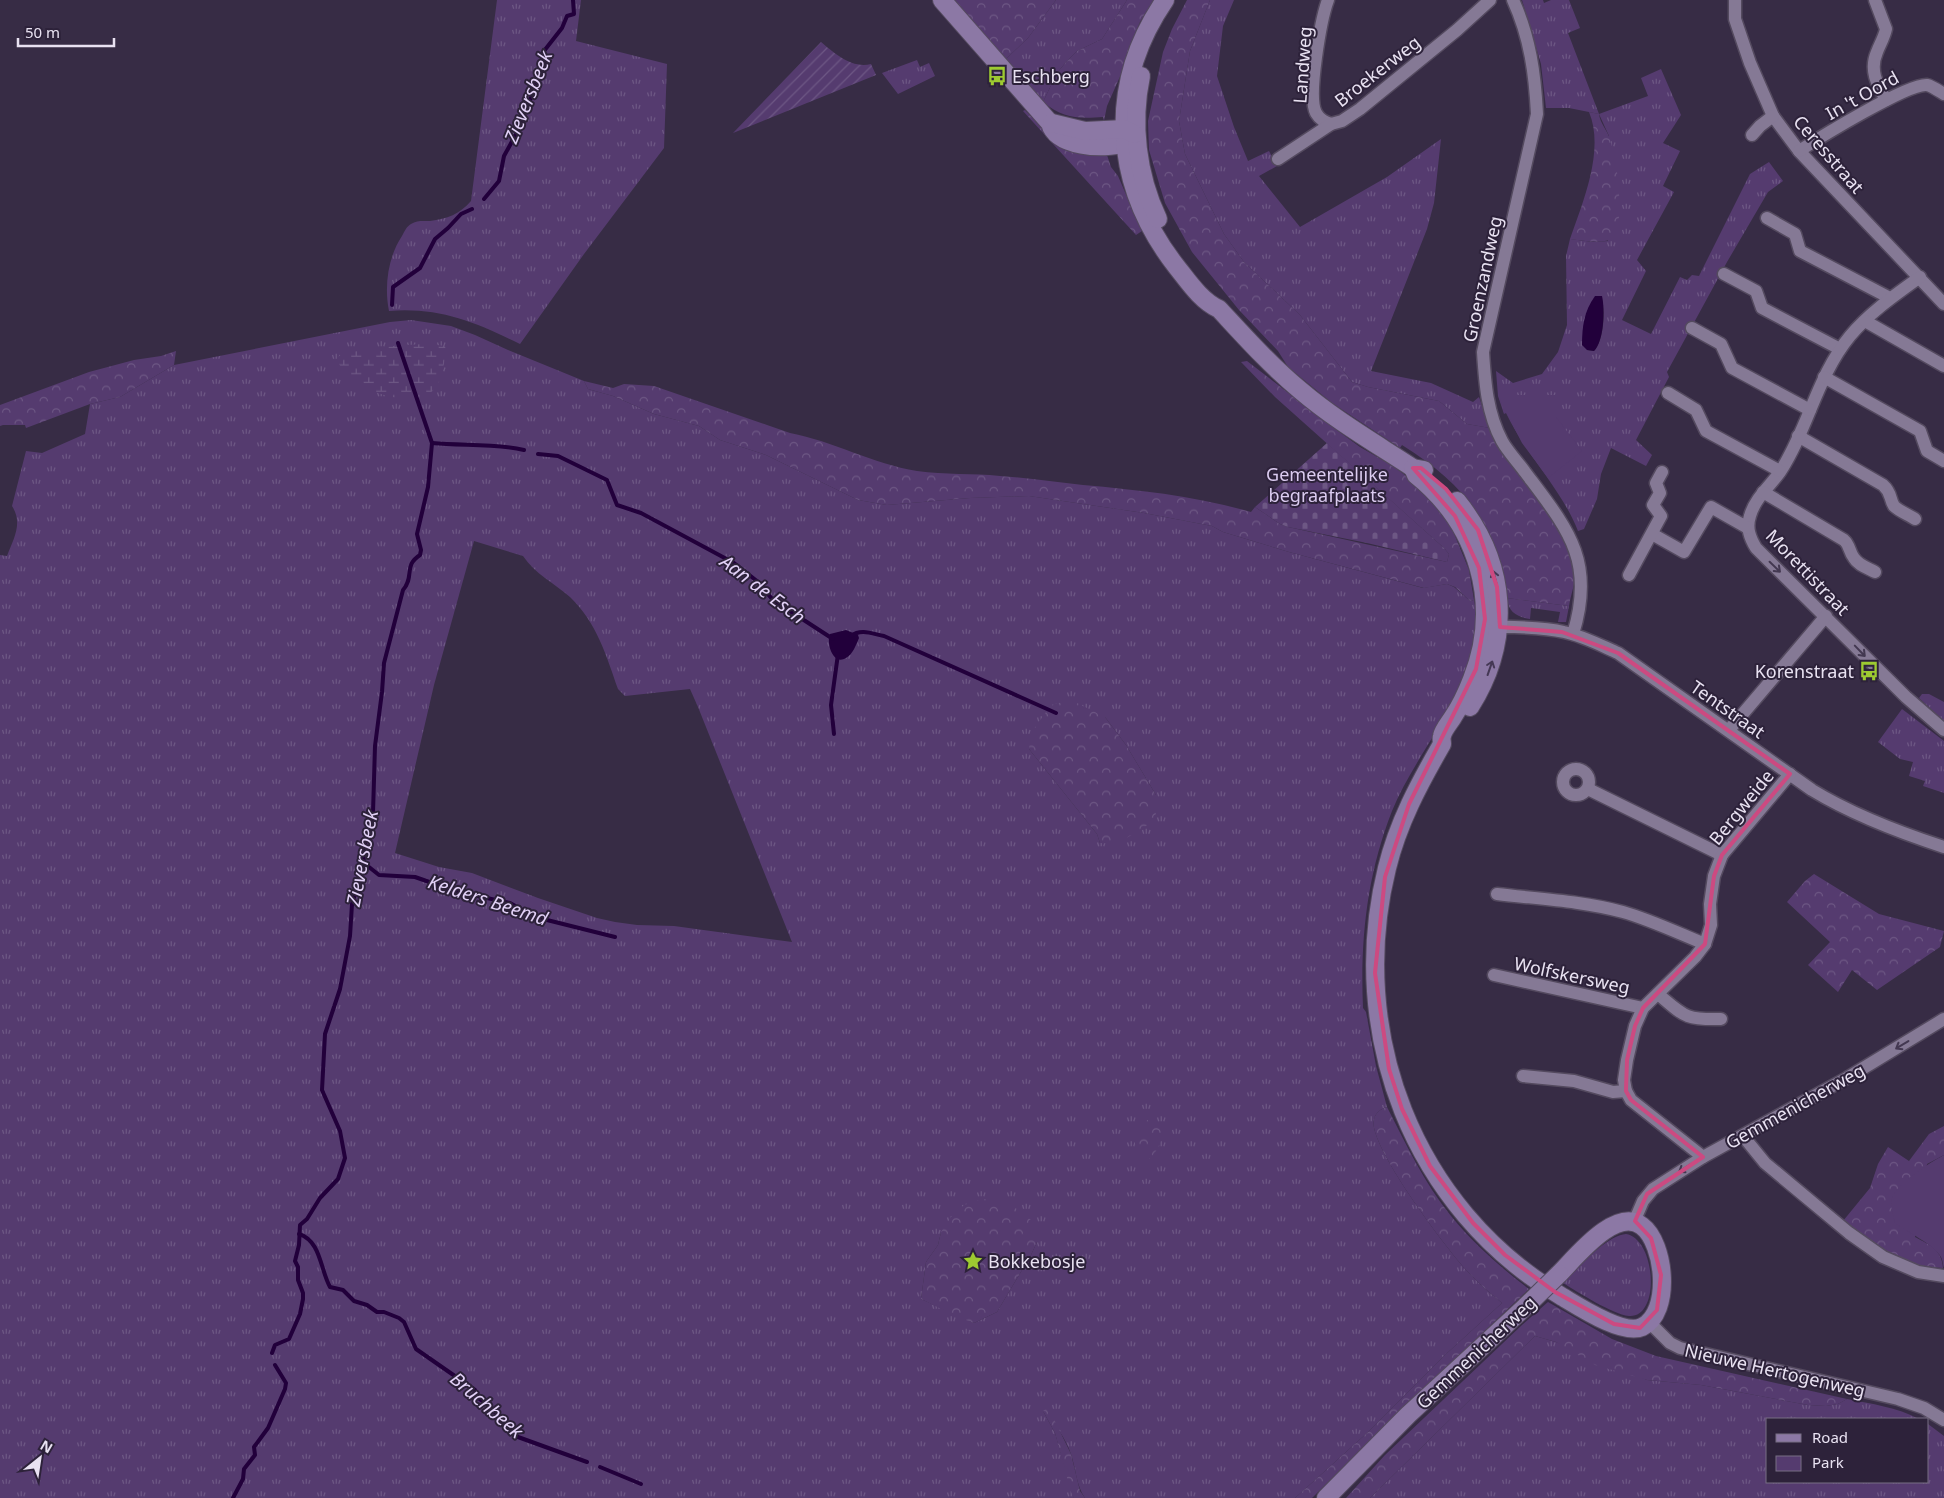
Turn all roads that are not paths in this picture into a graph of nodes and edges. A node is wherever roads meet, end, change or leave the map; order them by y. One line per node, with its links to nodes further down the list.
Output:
1 (942, 0): 14 (main road)
2 (1165, 0): 14 (main road)
3 (1174, 0): 14 (main road)
4 (1328, 0): 12 (street, Landweg)
5 (1490, 0): 12 (street, Broekerweg)
6 (1513, 0): 41 (street, Groenzandweg)
7 (1735, 0): 11 (street, Ceresstraat)
8 (1875, 0): 10 (street)
9 (1944, 94): 10 (street, In 't Oord)
10 (1886, 100): 15 (street, In 't Oord)
11 (1774, 116): 13 (street); 15 (street, Ceresstraat)
12 (1331, 124): 16 (street, Broekerweg)
13 (1752, 135)
14 (1128, 136): 40 (main road)
15 (1799, 151): 19 (street, Ceresstraat)
16 (1278, 159)
17 (1767, 218): 20 (street)
18 (1724, 274): 24 (street)
19 (1920, 277): 20 (street); 21 (street, Ceresstraat)
20 (1890, 298): 22 (street)
21 (1944, 304)
22 (1865, 321): 24 (street); 25 (street)
23 (1692, 328): 28 (street)
24 (1840, 349): 26 (street)
25 (1944, 366)
26 (1824, 377): 28 (street); 30 (street)
27 (1668, 394): 31 (street)
28 (1810, 410): 29 (street)
29 (1798, 436): 31 (street); 34 (street)
30 (1944, 461)
31 (1780, 471): 33 (street)
32 (1662, 472): 36 (street)
33 (1763, 492): 35 (street); 37 (street)
34 (1915, 519)
35 (1748, 528): 36 (street, Morettistraat); 39 (street, Morettistraat, one-way to 39)
36 (1652, 534): 38 (street)
37 (1875, 572)
38 (1629, 575)
39 (1826, 616): 42 (street); 43 (street, Morettistraat, one-way to 43)
40 (1492, 626): 41 (street, Tentstraat); 61 (main road)
41 (1573, 634): 42 (street, Tentstraat)
42 (1729, 730): 44 (street, Tentstraat)
43 (1944, 730)
44 (1790, 774): 46 (street, Tentstraat); 47 (street, Bergweide)
45 (1588, 789): 47 (street)
46 (1944, 847)
47 (1722, 856): 49 (street, Bergweide)
48 (1497, 894): 49 (street)
49 (1705, 944): 51 (street, Bergweide)
50 (1494, 975): 52 (street, Wolfskersweg)
51 (1658, 994): 52 (street, Bergweide); 53 (street)
52 (1643, 1008): 56 (street, Bergweide)
53 (1721, 1019)
54 (1944, 1019): 57 (street, Gemmenicherweg, one-way to 57)
55 (1524, 1076): 56 (street)
56 (1626, 1091): 58 (street)
57 (1743, 1136): 58 (street, Gemmenicherweg); 60 (street)
58 (1704, 1157): 59 (street, Gemmenicherweg, one-way to 59)
59 (1634, 1222): 61 (main road); 63 (main road, Gemmenicherweg, bridge)
60 (1944, 1276)
61 (1649, 1322): 62 (street, Nieuwe Hertogenweg)
62 (1944, 1420)
63 (1326, 1498)

